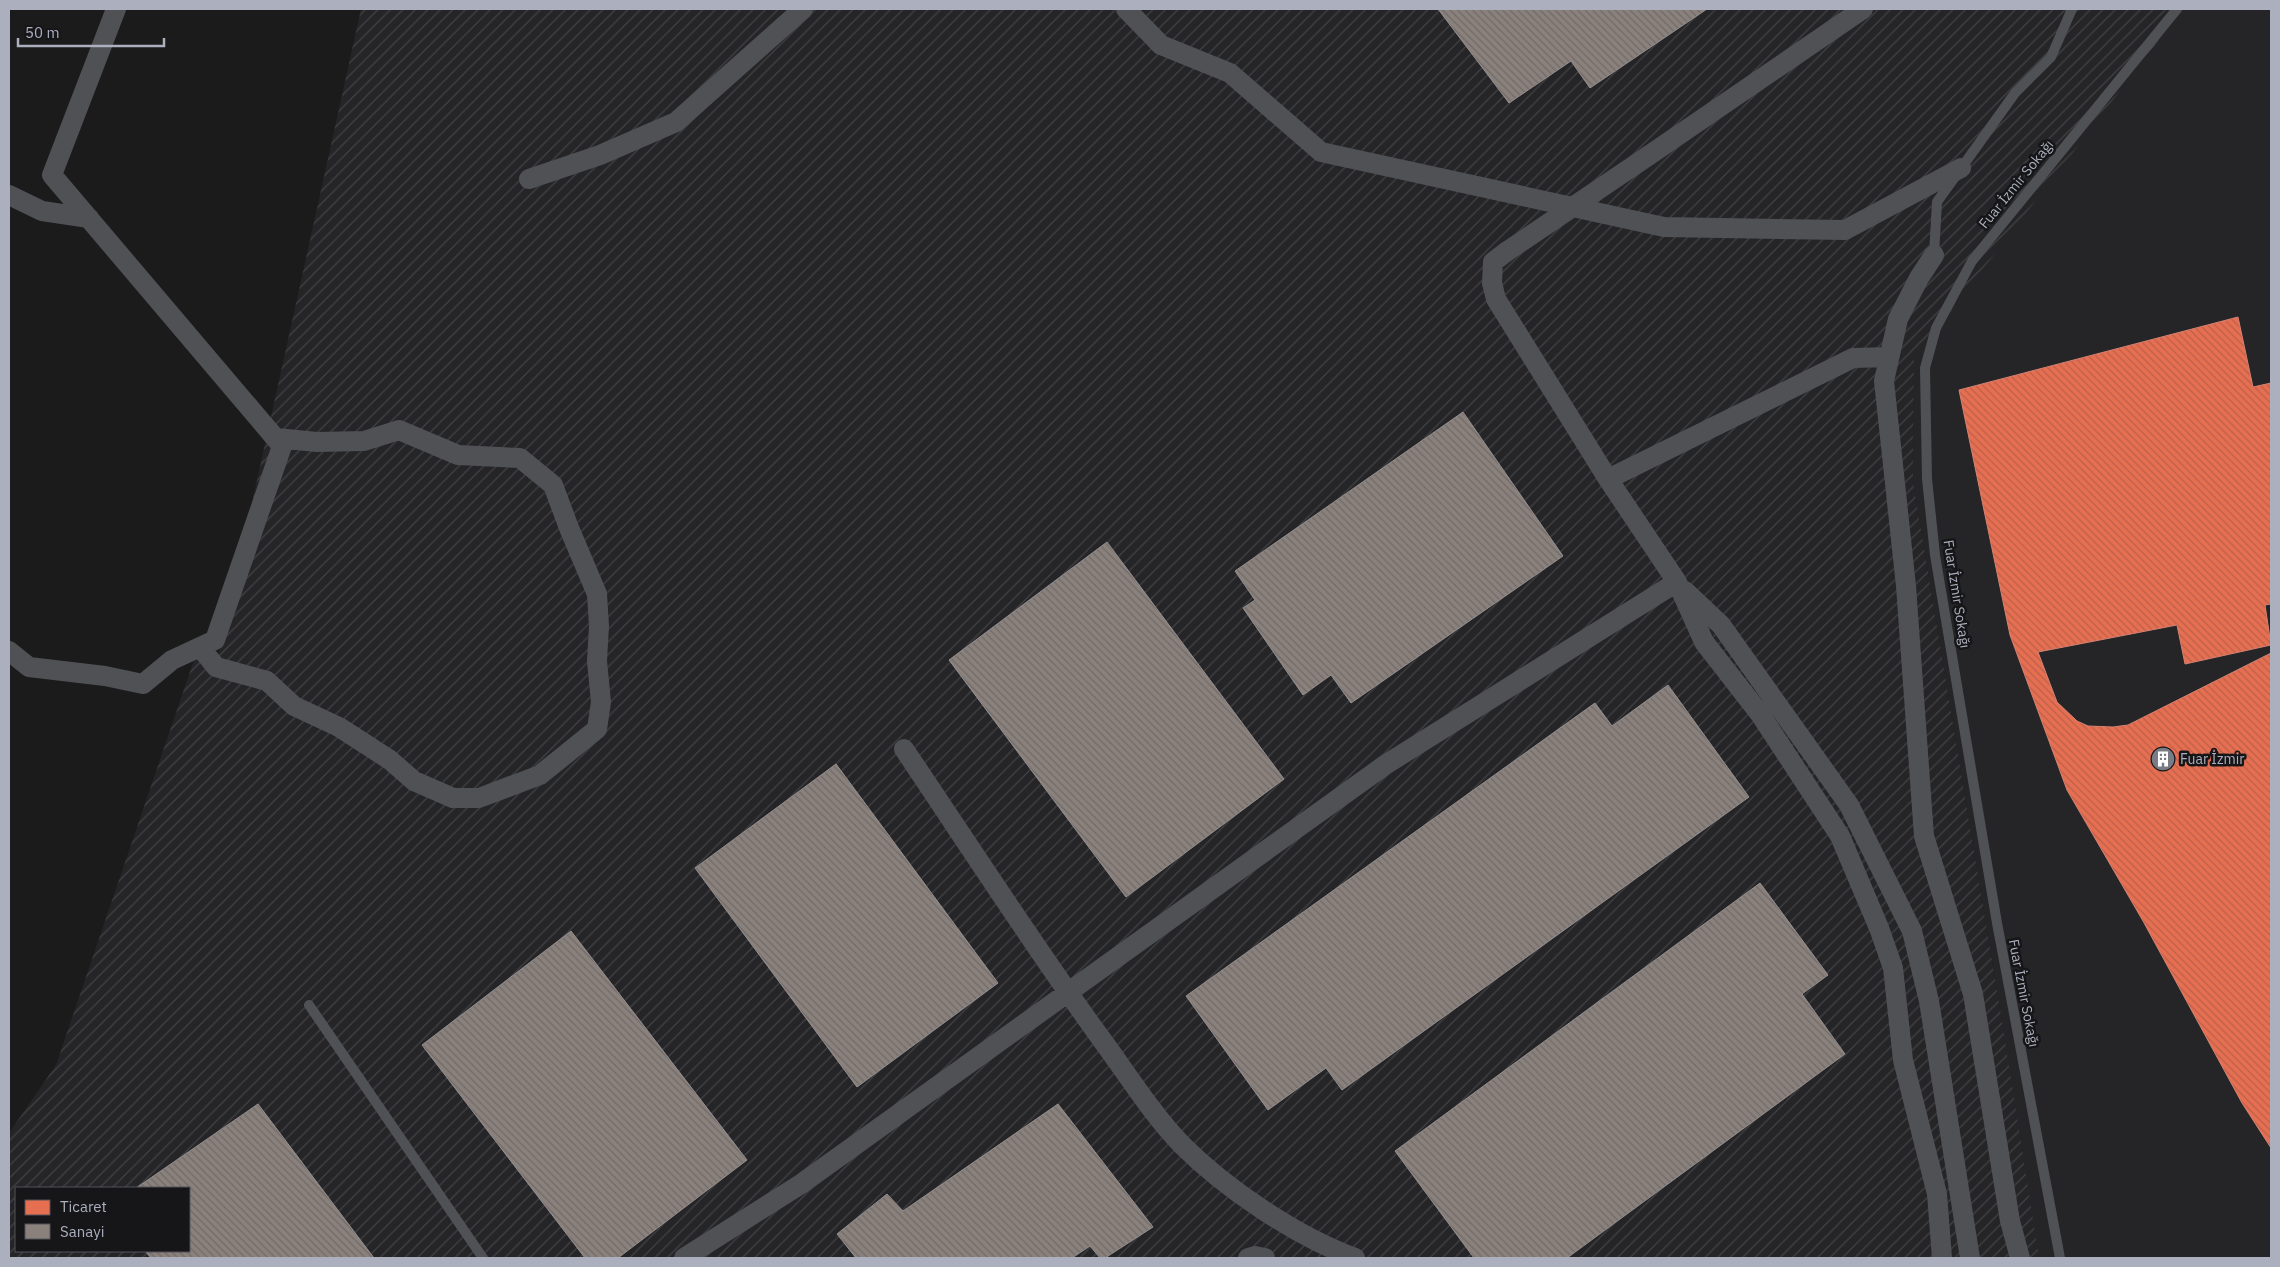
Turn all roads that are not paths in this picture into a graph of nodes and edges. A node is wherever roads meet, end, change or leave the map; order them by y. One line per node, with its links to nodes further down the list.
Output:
1 (116, 9): 10 (street)
2 (803, 9): 8 (street)
3 (1126, 9): 7 (street)
4 (1863, 9): 14 (street, bridge)
5 (2072, 9): 7 (lane)
6 (2177, 9): 29 (lane, Fuar İzmir Sokağı)
7 (1961, 168): 11 (lane)
8 (529, 179)
9 (9, 194): 10 (street)
10 (88, 218): 13 (street)
11 (1934, 255): 12 (street)
12 (1889, 357): 14 (street); 28 (street)
13 (276, 438): 16 (street); 16 (street)
14 (1608, 479): 15 (street)
15 (1677, 582): 19 (street); 26 (street); 27 (street)
16 (200, 647): 17 (street)
17 (9, 651)
18 (904, 749): 19 (street)
19 (1068, 994): 22 (street); 25 (street)
20 (309, 1005): 21 (lane)
21 (484, 1258)
22 (684, 1258)
23 (1248, 1258): 24 (street)
24 (1265, 1258)
25 (1355, 1258)
26 (1942, 1258)
27 (1970, 1258)
28 (2020, 1258)
29 (2060, 1258)

